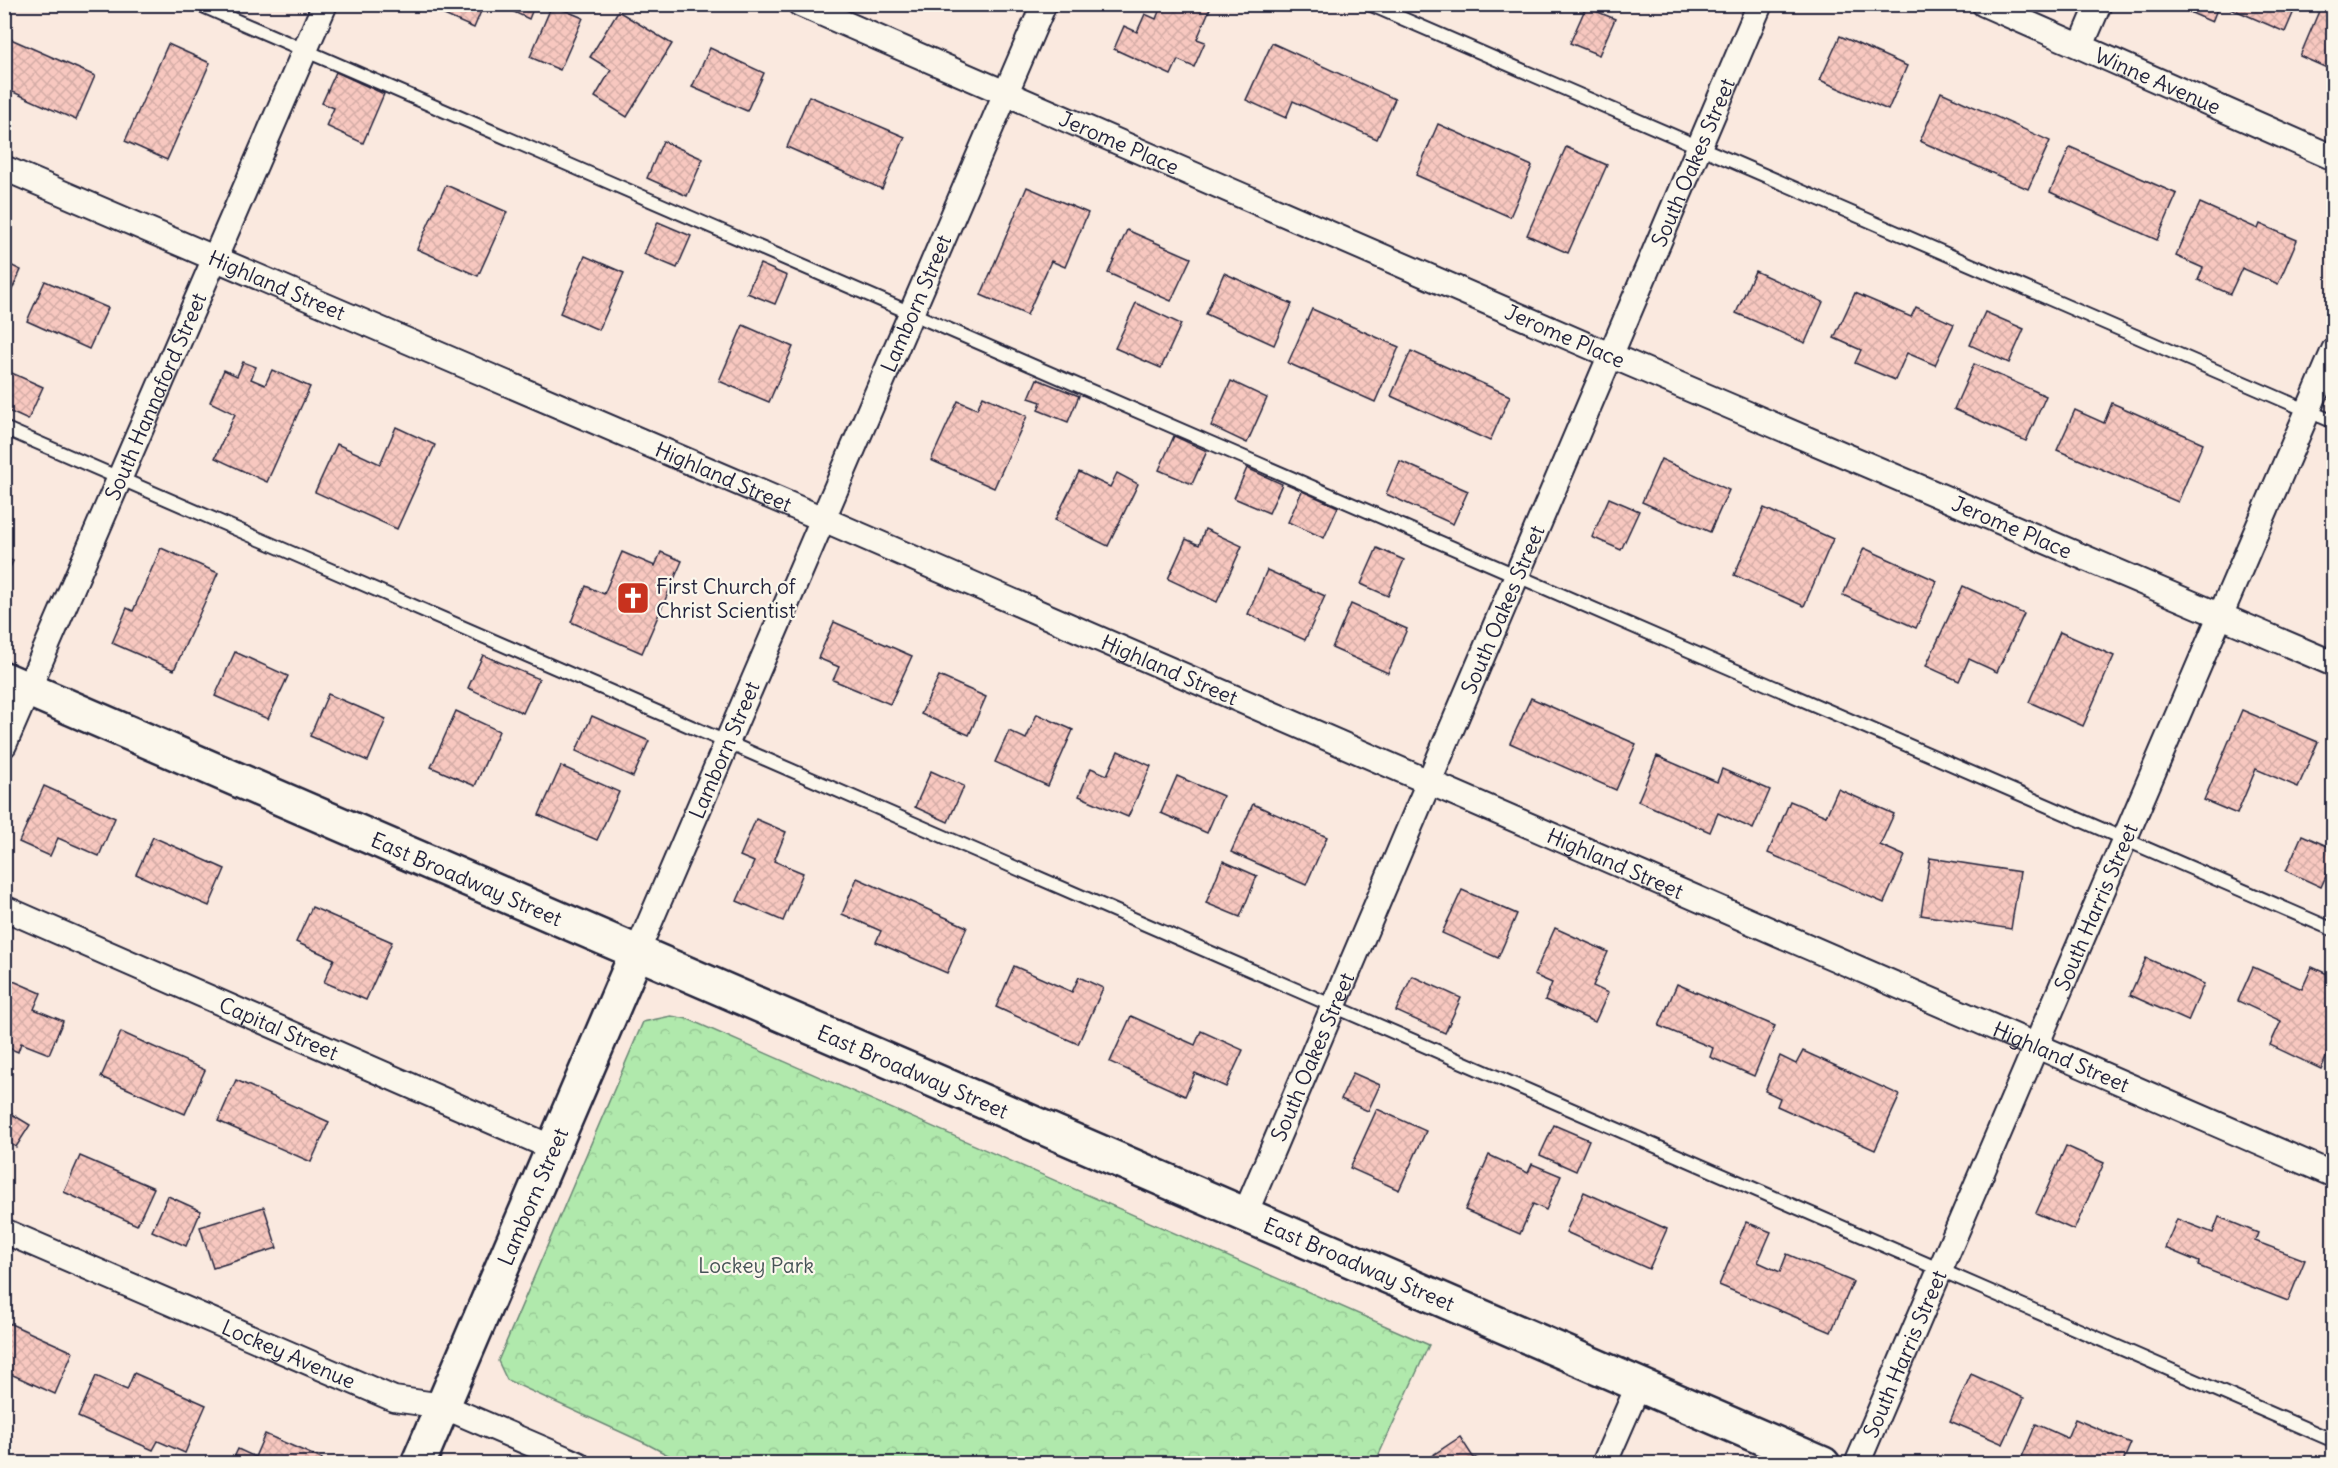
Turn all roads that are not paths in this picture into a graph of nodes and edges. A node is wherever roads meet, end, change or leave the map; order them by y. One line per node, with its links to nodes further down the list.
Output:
1 (198, 4): 10 (lane)
2 (325, 4): 10 (street, South Hannaford Street)
3 (800, 4): 11 (street, Jerome Place)
4 (1044, 4): 11 (street, Lamborn Street)
5 (1368, 4): 12 (lane)
6 (1760, 4): 12 (street, South Oakes Street)
7 (1983, 4): 9 (street, Winne Avenue)
8 (2099, 4): 9 (street)
9 (2080, 46): 13 (street, Winne Avenue)
10 (305, 51): 15 (street, South Hannaford Street); 16 (lane)
11 (1006, 94): 16 (street, Lamborn Street); 18 (street, Jerome Place)
12 (1700, 149): 18 (street, South Oakes Street); 19 (lane)
13 (2334, 158)
14 (4, 168): 15 (street, Highland Street)
15 (214, 259): 22 (street, South Hannaford Street); 23 (street, Highland Street)
16 (912, 312): 23 (street, Lamborn Street); 24 (lane)
17 (2334, 350): 19 (street, South Harris Street)
18 (1612, 356): 24 (street, South Oakes Street); 25 (street, Jerome Place)
19 (2307, 411): 20 (lane); 25 (street, South Harris Street)
20 (2334, 422)
21 (4, 428): 22 (lane)
22 (120, 478): 27 (street, South Hannaford Street); 28 (lane)
23 (823, 519): 28 (street, Lamborn Street); 30 (street, Highland Street)
24 (1517, 577): 30 (street, South Oakes Street); 31 (lane)
25 (2220, 614): 26 (street, Jerome Place); 31 (street, South Harris Street)
26 (2334, 664)
27 (16, 684): 29 (street, South Hannaford Street); 34 (street, East Broadway Street)
28 (727, 743): 34 (street, Lamborn Street); 35 (lane)
29 (4, 745)
30 (1429, 782): 35 (street, South Oakes Street); 36 (street, Highland Street)
31 (2123, 839): 33 (lane); 36 (street, South Harris Street)
32 (4, 908): 37 (street, Capital Street)
33 (2334, 930)
34 (637, 952): 37 (street, Lamborn Street); 39 (street, East Broadway Street)
35 (1334, 1005): 39 (street, South Oakes Street); 41 (lane)
36 (2035, 1046): 38 (street, Highland Street); 41 (street, South Harris Street)
37 (553, 1148): 43 (street, Lamborn Street)
38 (2334, 1175)
39 (1245, 1214): 42 (street, East Broadway Street)
40 (4, 1232): 43 (street, Lockey Avenue)
41 (1940, 1268): 44 (lane); 49 (street, South Harris Street)
42 (1639, 1384): 47 (street); 48 (street, East Broadway Street)
43 (443, 1406): 45 (street, Lamborn Street); 46 (street, Lockey Avenue)
44 (2334, 1441)
45 (418, 1464)
46 (578, 1464)
47 (1604, 1464)
48 (1823, 1464)
49 (1857, 1464)

